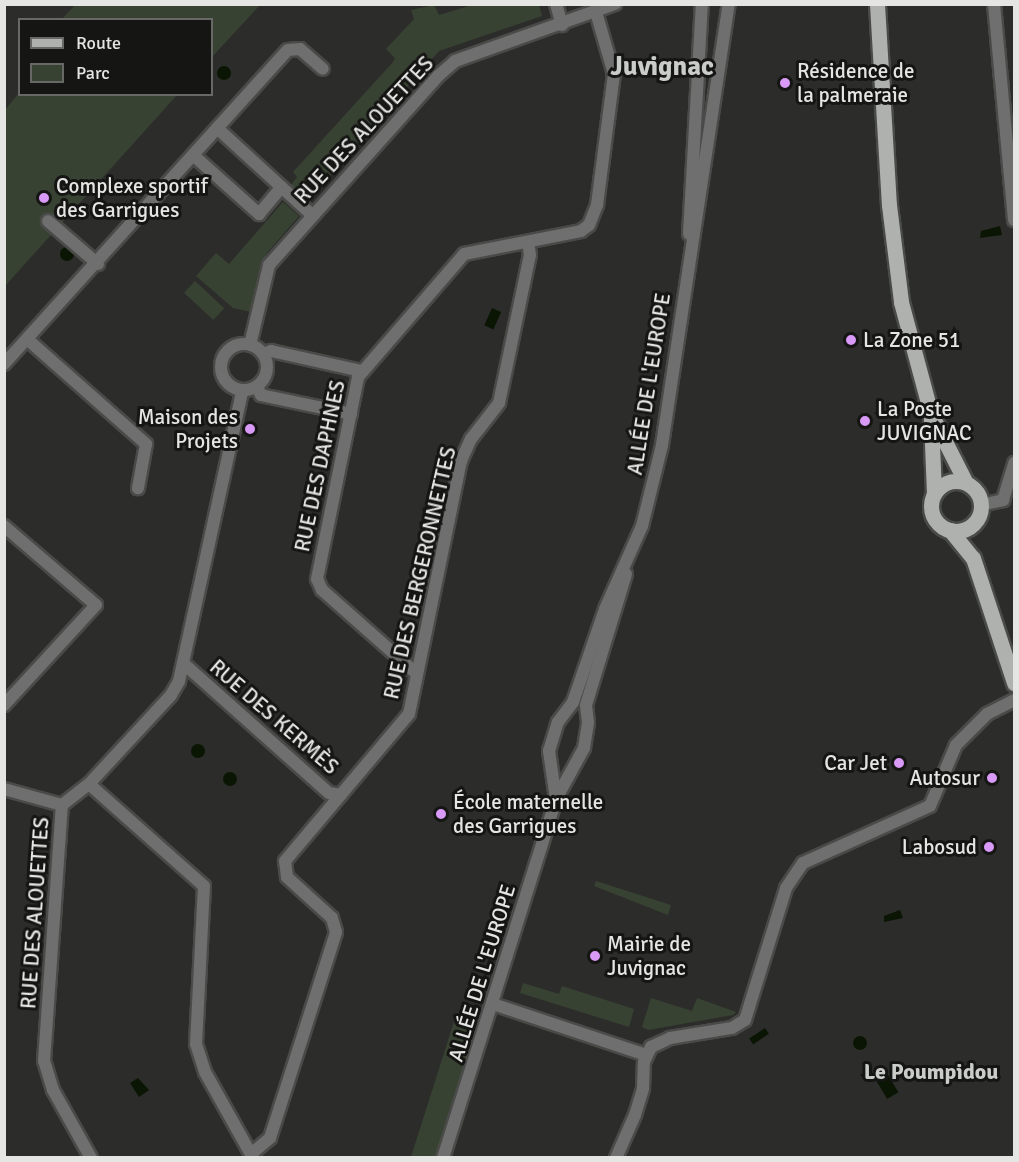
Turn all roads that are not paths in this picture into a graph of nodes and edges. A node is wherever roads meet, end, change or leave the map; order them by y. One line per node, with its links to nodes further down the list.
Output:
1 (556, 4): 8 (street)
2 (615, 4): 7 (street, RUE DES ALOUETTES)
3 (702, 4): 17 (street, ALLÉE DE L'EUROPE)
4 (729, 4): 17 (street, ALLÉE DE L'EUROPE)
5 (877, 4): 27 (main road)
6 (994, 4): 14 (street)
7 (596, 12): 8 (street, RUE DES ALOUETTES); 16 (street)
8 (562, 25): 13 (street, RUE DES ALOUETTES)
9 (323, 69): 10 (street)
10 (217, 128): 11 (street); 12 (street)
11 (193, 155): 12 (street); 18 (street)
12 (282, 187): 13 (street)
13 (312, 215): 20 (street, RUE DES ALOUETTES)
14 (1014, 220)
15 (48, 221): 18 (street)
16 (528, 242): 23 (street, RUE DES DAPHNES); 40 (street, RUE DES BERGERONNETTES)
17 (690, 246): 38 (street, ALLÉE DE L'EUROPE)
18 (98, 264): 19 (street)
19 (27, 339): 22 (street); 31 (street)
20 (250, 345): 21 (street); 25 (street)
21 (264, 354): 23 (street); 24 (street)
22 (4, 364)
23 (362, 371): 26 (street, RUE DES DAPHNES)
24 (256, 387): 25 (street); 26 (street)
25 (242, 391): 39 (street, RUE DES ALOUETTES)
26 (351, 414): 40 (street, RUE DES DAPHNES)
27 (931, 414): 30 (main road); 32 (main road)
28 (1014, 463): 29 (street)
29 (1013, 482): 33 (street)
30 (966, 483): 32 (main road); 33 (main road)
31 (138, 488)
32 (934, 494): 36 (main road)
33 (980, 505): 34 (main road)
34 (974, 522): 36 (main road); 37 (main road)
35 (4, 526): 43 (street)
36 (950, 530): 37 (main road)
37 (973, 558): 41 (main road)
38 (628, 561): 44 (street, ALLÉE DE L'EUROPE); 45 (street, ALLÉE DE L'EUROPE)
39 (183, 663): 48 (street, RUE DES ALOUETTES); 50 (street, RUE DES KERMÈS)
40 (417, 674): 50 (street, RUE DES BERGERONNETTES)
41 (1014, 683)
42 (1014, 700): 54 (street)
43 (4, 705)
44 (568, 710): 45 (street); 46 (street, ALLÉE DE L'EUROPE)
45 (586, 714): 47 (street, ALLÉE DE L'EUROPE)
46 (552, 764): 47 (street); 51 (street, ALLÉE DE L'EUROPE)
47 (571, 770): 51 (street, ALLÉE DE L'EUROPE)
48 (89, 783): 52 (street, RUE DES ALOUETTES); 55 (street)
49 (4, 789): 52 (street)
50 (341, 795): 55 (street, RUE DES BERGERONNETTES)
51 (556, 799): 53 (street, ALLÉE DE L'EUROPE)
52 (62, 804): 56 (street, RUE DES ALOUETTES)
53 (493, 1004): 54 (street); 57 (street, ALLÉE DE L'EUROPE)
54 (646, 1055): 58 (street)
55 (252, 1156)
56 (91, 1158)
57 (443, 1158)
58 (616, 1158)

